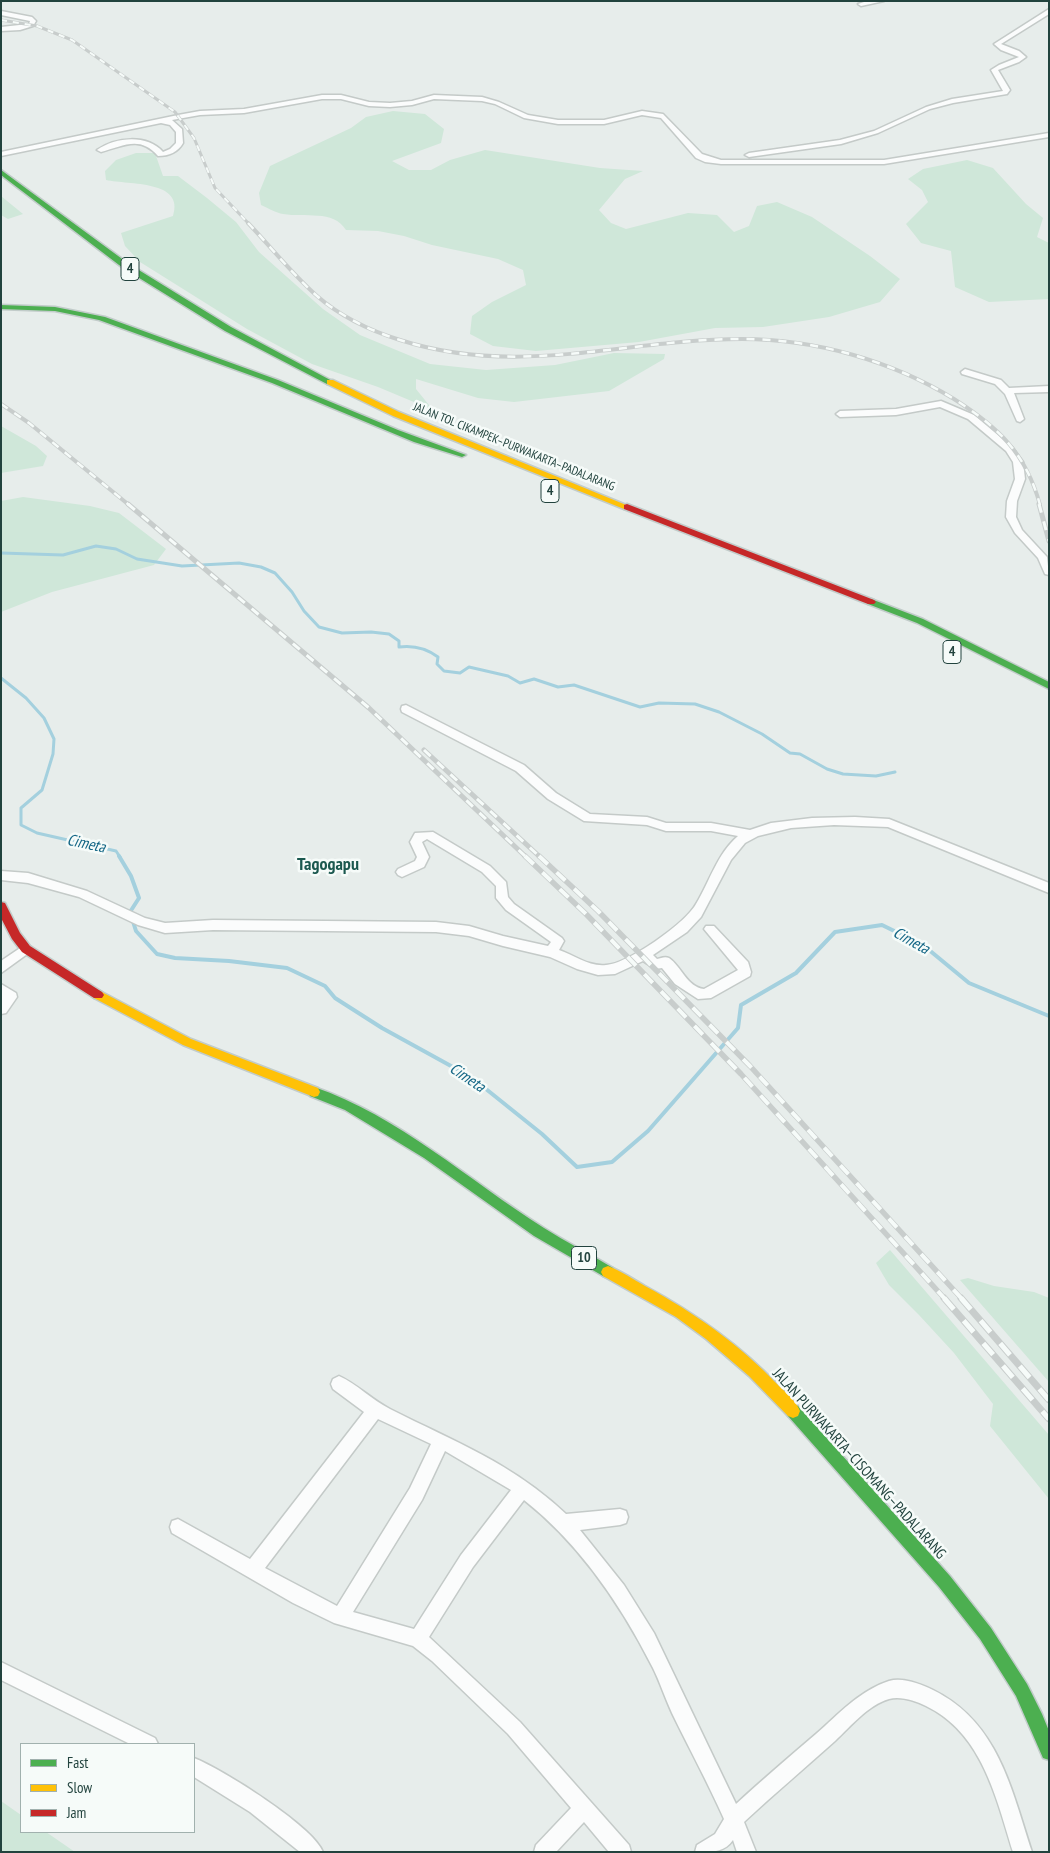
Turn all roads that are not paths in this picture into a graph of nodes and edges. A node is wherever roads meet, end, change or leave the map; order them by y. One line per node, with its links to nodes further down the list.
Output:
1 (881, 1): 2 (street)
2 (861, 4)
3 (1049, 11): 10 (street)
4 (1, 12): 5 (street)
5 (1, 29)
6 (158, 121): 8 (street); 9 (street); 10 (street)
7 (1049, 135): 10 (street)
8 (100, 150)
9 (1, 154)
10 (708, 160)
11 (1, 172): 24 (highway, JALAN TOL CIKAMPEK–PURWAKARTA–PADALARANG / 4)
12 (58, 229): 14 (highway, 4)
13 (1, 307): 15 (highway, JALAN TOL CIKAMPEK–PURWAKARTA–PADALARANG)
14 (228, 342)
15 (278, 370)
16 (965, 372): 18 (street)
17 (1049, 389): 18 (street)
18 (1008, 392): 20 (street)
19 (840, 414): 22 (street)
20 (1020, 419)
21 (695, 546): 23 (highway)
22 (1049, 572)
23 (860, 610)
24 (1049, 686)
25 (406, 709): 26 (street)
26 (750, 834): 29 (street); 34 (street)
27 (402, 872): 33 (street)
28 (1, 875): 33 (street)
29 (1049, 888)
30 (1, 906): 32 (highway, JALAN PURWAKARTA–CISOMANG–PADALARANG / 10)
31 (710, 929): 34 (street)
32 (26, 949): 35 (street); 50 (highway, JALAN PURWAKARTA–CISOMANG–PADALARANG / 10)
33 (551, 952): 34 (street)
34 (642, 954)
35 (1, 968)
36 (1, 989): 37 (street)
37 (1, 1009)
38 (339, 1384): 39 (street)
39 (375, 1410): 40 (street); 45 (street)
40 (441, 1440): 41 (street); 46 (street)
41 (523, 1488): 43 (street); 47 (street)
42 (620, 1517): 43 (street)
43 (563, 1523): 53 (street)
44 (178, 1528): 45 (street)
45 (253, 1569): 46 (street)
46 (340, 1617): 47 (street)
47 (418, 1639): 52 (street)
48 (1, 1671): 49 (street)
49 (147, 1743)
50 (1049, 1752)
51 (195, 1768): 54 (street)
52 (583, 1809): 55 (street); 56 (street)
53 (735, 1818): 57 (street); 58 (street); 59 (street)
54 (314, 1852)
55 (543, 1852)
56 (622, 1852)
57 (704, 1852)
58 (747, 1852)
59 (1023, 1852)

